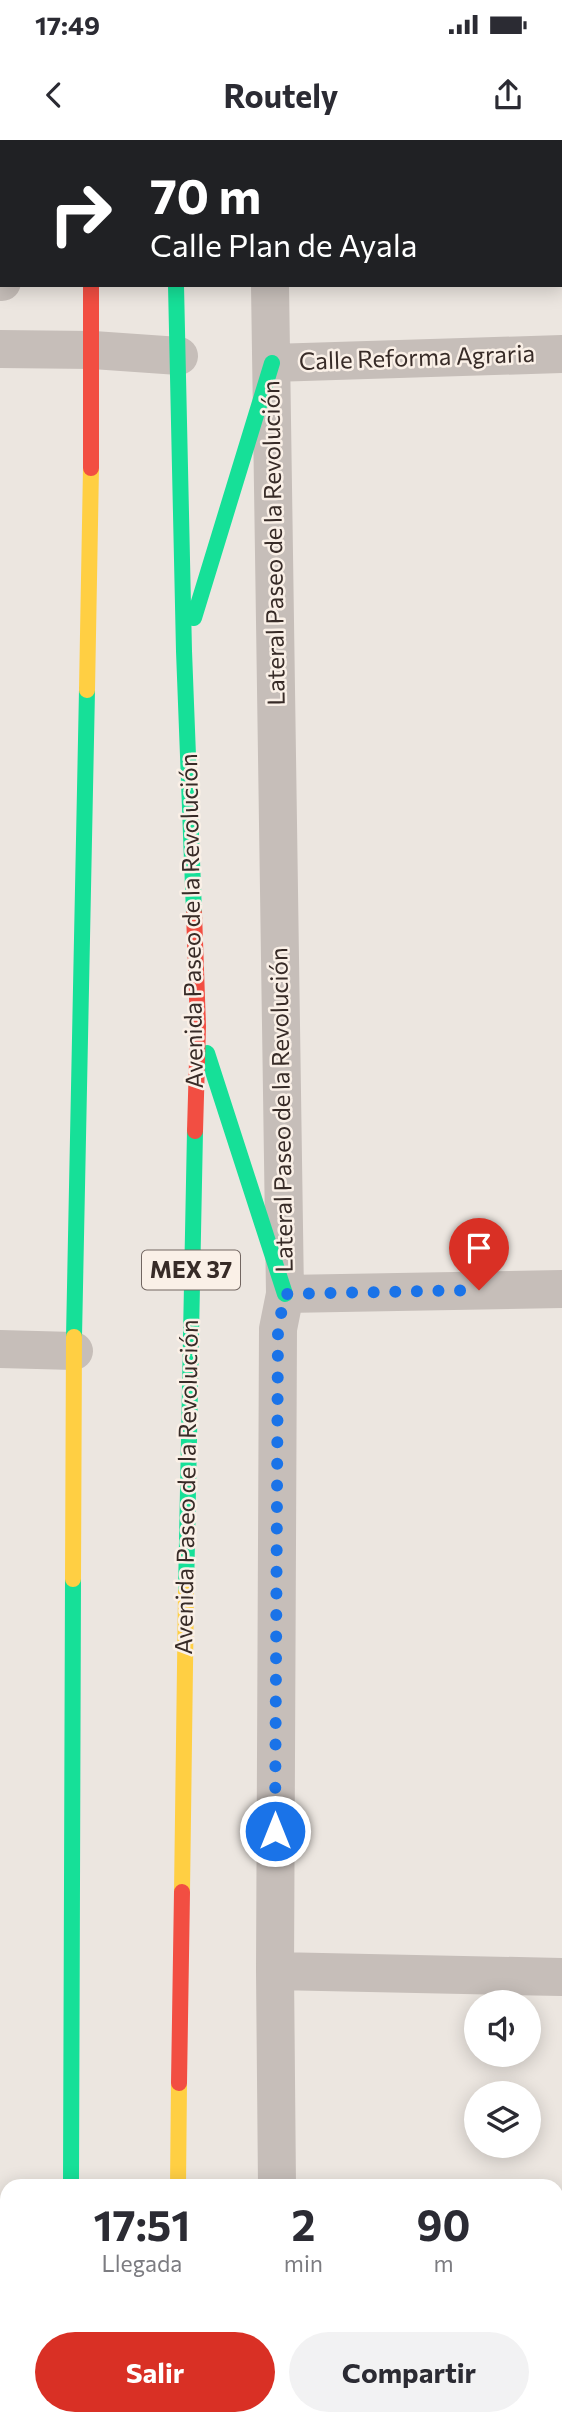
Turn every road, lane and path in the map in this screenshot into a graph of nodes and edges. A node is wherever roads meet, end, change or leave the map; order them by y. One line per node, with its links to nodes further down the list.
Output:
1 (91, 287): 5 (main road)
2 (176, 287): 7 (main road, Avenida Paseo de la Revolución / MEX 37)
3 (270, 287): 8 (street, Lateral Paseo de la Revolución)
4 (0, 349): 5 (street)
5 (93, 350): 7 (street); 14 (main road)
6 (562, 354): 8 (street, Calle Reforma Agraria)
7 (179, 356): 9 (main road, Avenida Paseo de la Revolución / MEX 37)
8 (272, 363): 9 (main road); 12 (street, Lateral Paseo de la Revolución)
9 (184, 650): 10 (main road, Avenida Paseo de la Revolución / MEX 37)
10 (198, 1026): 12 (main road); 18 (main road, Avenida Paseo de la Revolución / MEX 37)
11 (562, 1289): 12 (street)
12 (285, 1294): 15 (street, Lateral Paseo de la Revolución)
13 (0, 1349): 14 (street)
14 (74, 1350): 17 (main road)
15 (275, 1971): 16 (street); 19 (street, Lateral Paseo de la Revolución)
16 (562, 1978)
17 (71, 2179)
18 (178, 2179)
19 (277, 2179)

